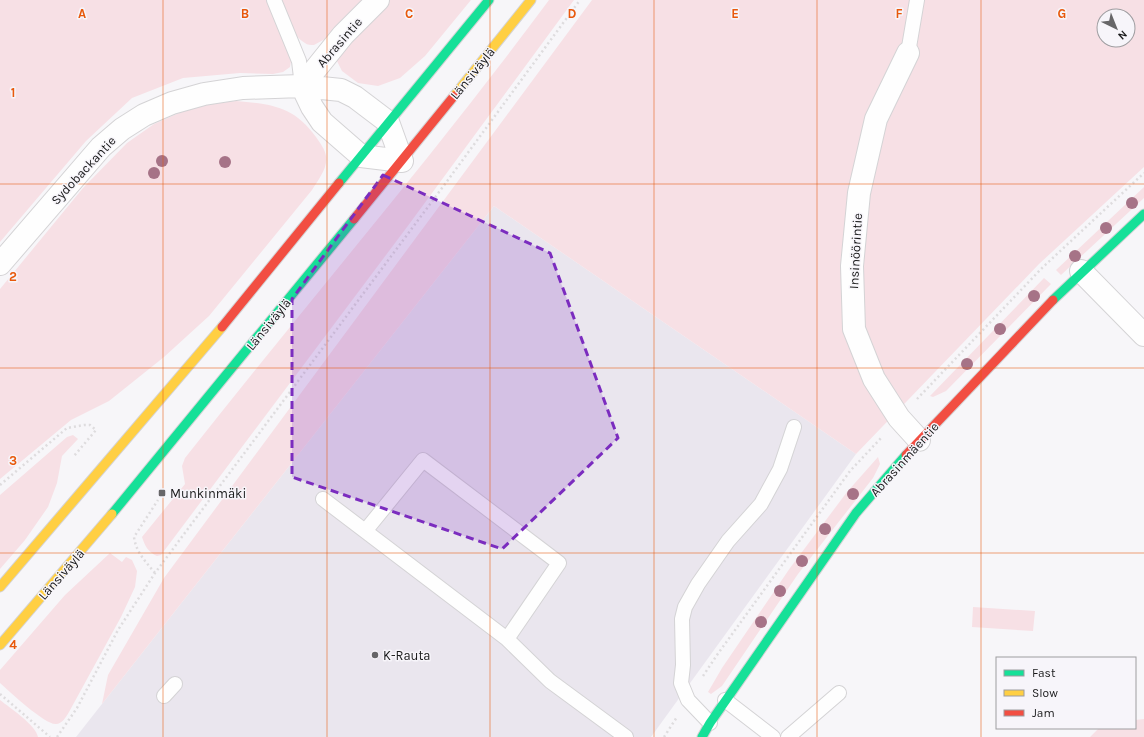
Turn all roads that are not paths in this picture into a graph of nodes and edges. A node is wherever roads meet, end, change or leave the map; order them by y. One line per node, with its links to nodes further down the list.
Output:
1 (274, 0): 7 (lane)
2 (378, 0): 7 (street, Abrasintie)
3 (489, 0): 8 (main road)
4 (531, 0): 10 (main road, Länsiväylä)
5 (917, 0): 6 (lane)
6 (908, 54): 16 (street, Insinöörintie)
7 (302, 86): 8 (street, Sydobackantie); 9 (street); 12 (street, Sydobackantie)
8 (388, 122): 9 (main road); 10 (street)
9 (361, 156): 10 (street); 19 (main road)
10 (402, 161): 21 (main road, Länsiväylä)
11 (1144, 214): 13 (main road, Abrasinmäentie)
12 (0, 264)
13 (1081, 271): 14 (street); 16 (main road, Abrasinmäentie)
14 (1144, 335)
15 (794, 427): 26 (lane)
16 (919, 440): 25 (main road, Abrasinmäentie)
17 (323, 499): 18 (lane)
18 (366, 530): 20 (lane); 20 (lane)
19 (0, 587)
20 (506, 639): 27 (lane)
21 (0, 645)
22 (175, 684): 24 (lane)
23 (839, 693): 30 (lane)
24 (164, 696)
25 (725, 700): 26 (main road, Abrasinmäentie); 29 (lane)
26 (710, 723): 28 (main road, Abrasinmäentie)
27 (626, 737)
28 (702, 737)
29 (773, 737)
30 (788, 737)

